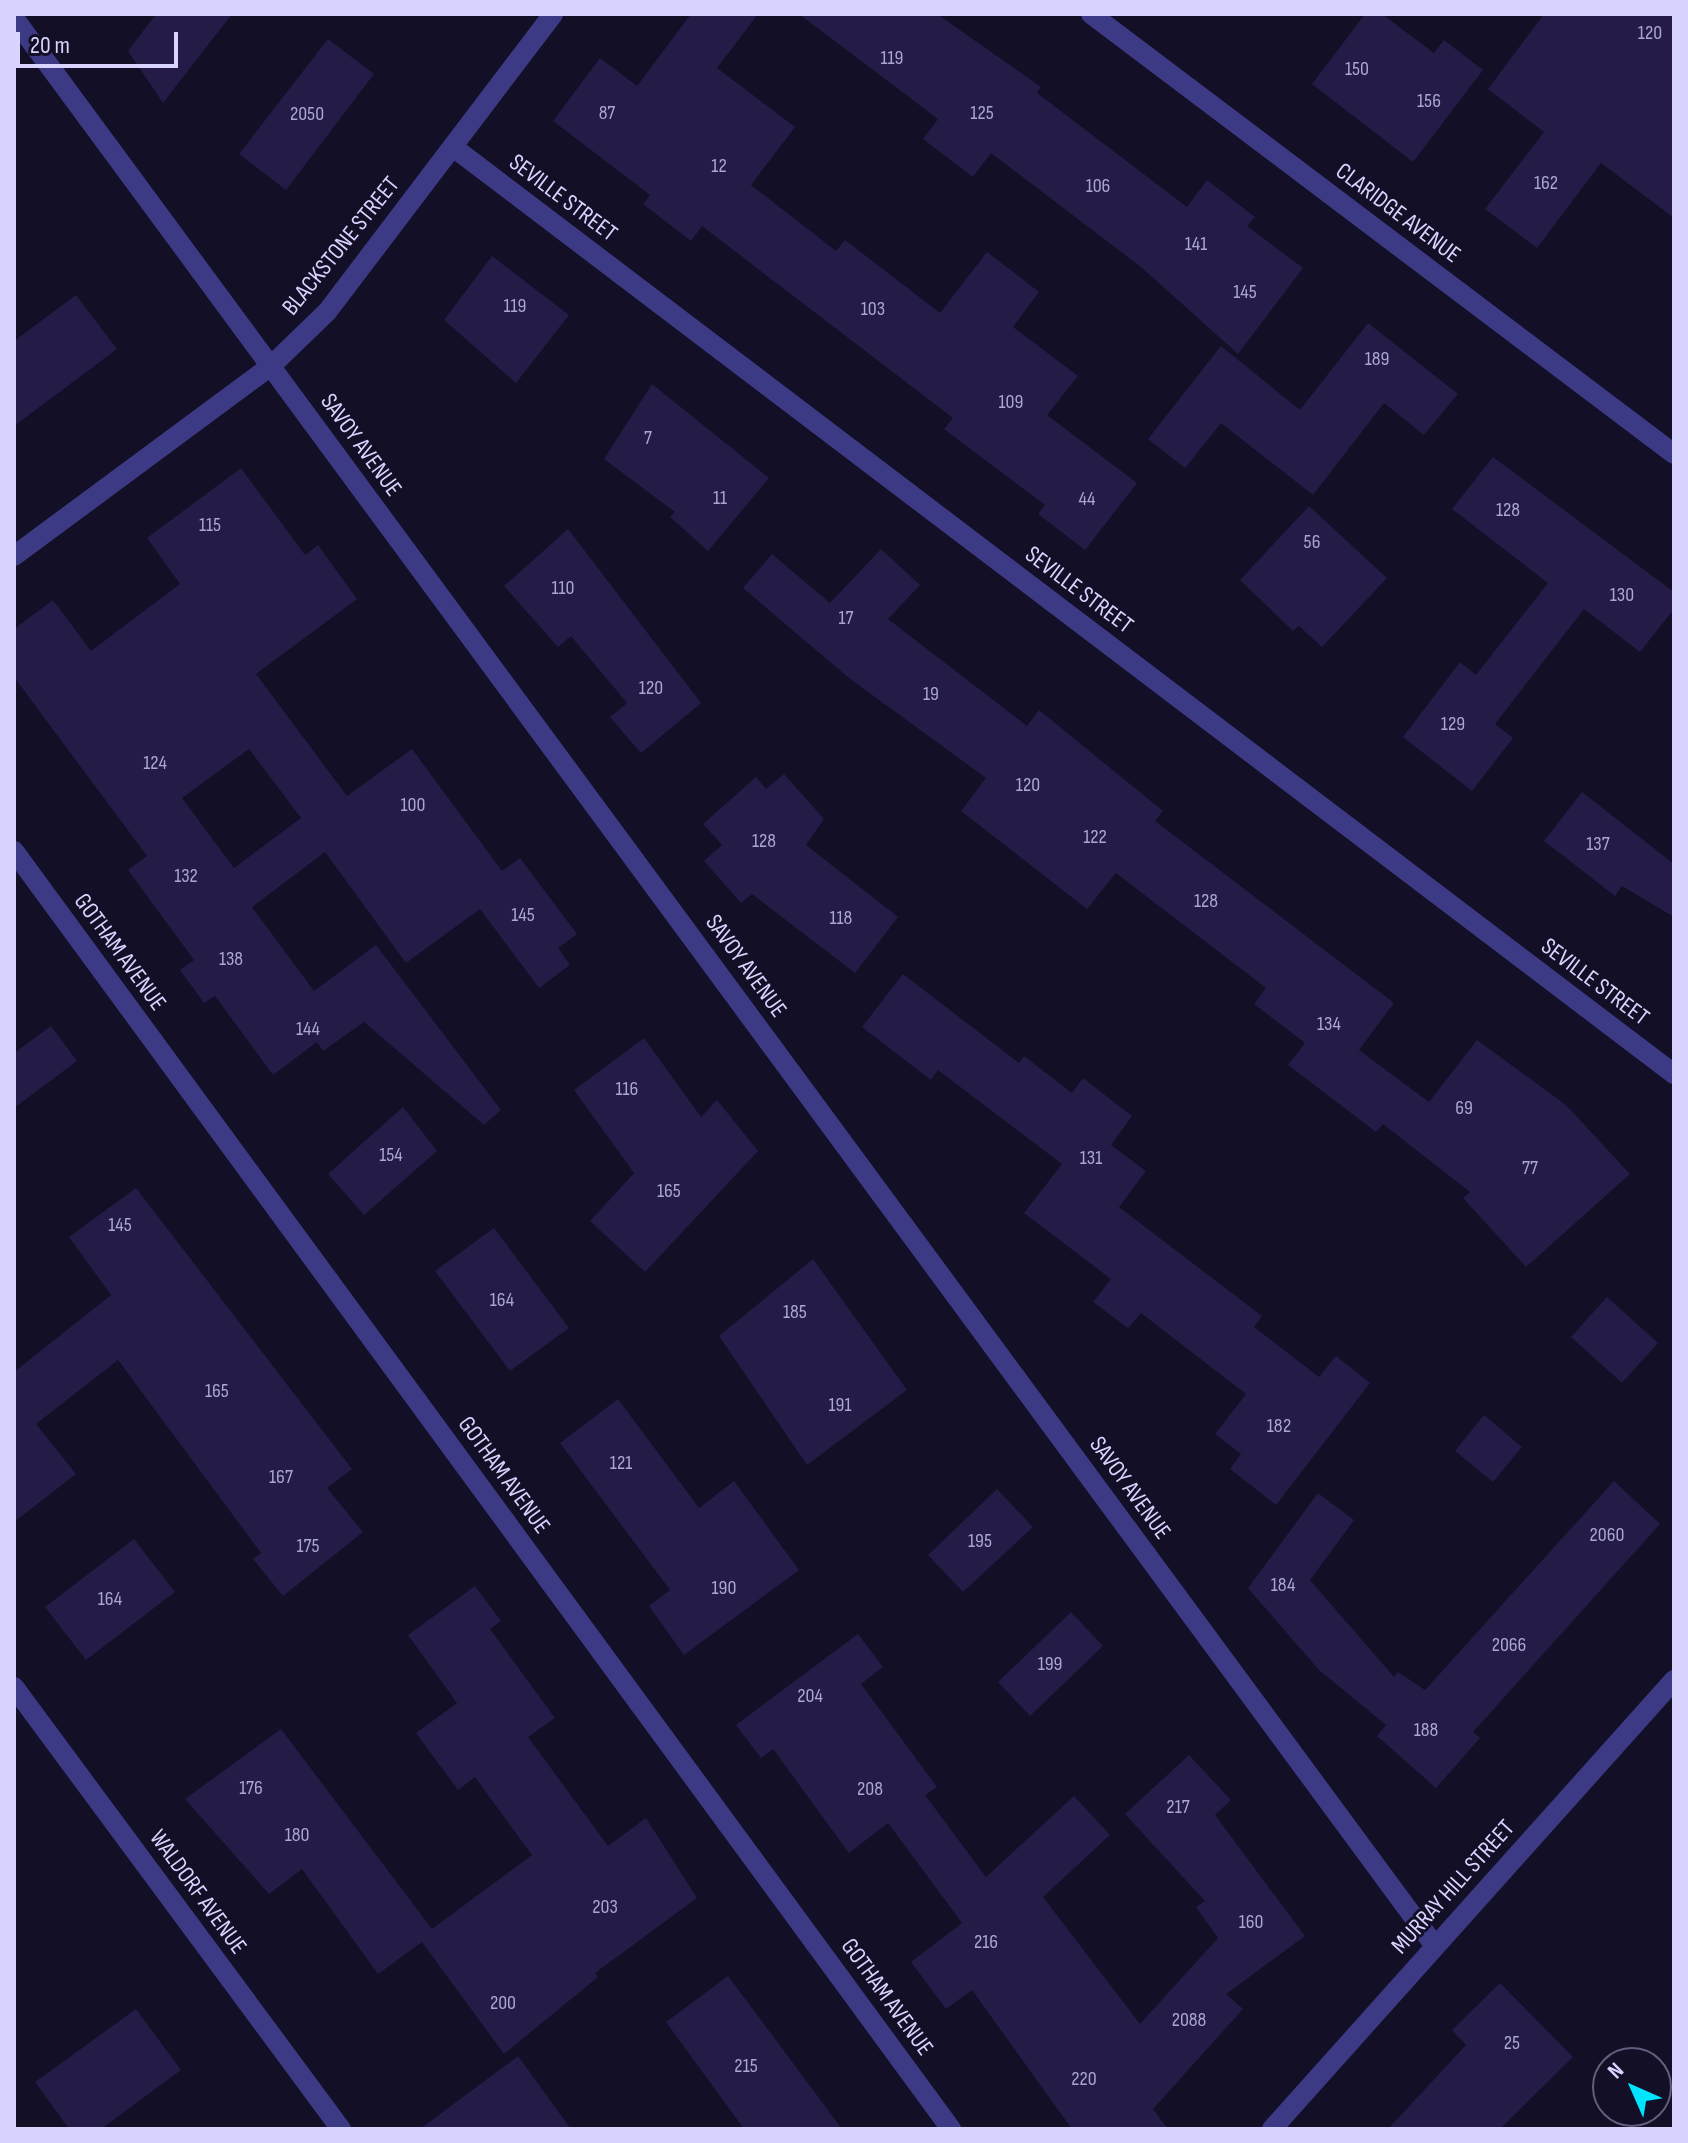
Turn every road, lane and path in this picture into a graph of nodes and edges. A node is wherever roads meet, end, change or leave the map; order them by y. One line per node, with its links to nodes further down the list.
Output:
1 (553, 14): 4 (street, BLACKSTONE STREET)
2 (1091, 14): 6 (street, CLARIDGE AVENUE)
3 (14, 18): 5 (street, SAVOY AVENUE)
4 (453, 147): 5 (street, BLACKSTONE STREET); 9 (street, SEVILLE STREET)
5 (271, 366): 7 (street, BLACKSTONE STREET); 12 (street, SAVOY AVENUE)
6 (1674, 454)
7 (14, 556)
8 (14, 851): 14 (street, GOTHAM AVENUE)
9 (1674, 1074)
10 (1674, 1680): 12 (street, MURRAY HILL STREET)
11 (14, 1687): 13 (street, WALDORF AVENUE)
12 (1435, 1946): 15 (street, MURRAY HILL STREET)
13 (341, 2129)
14 (951, 2129)
15 (1272, 2129)

